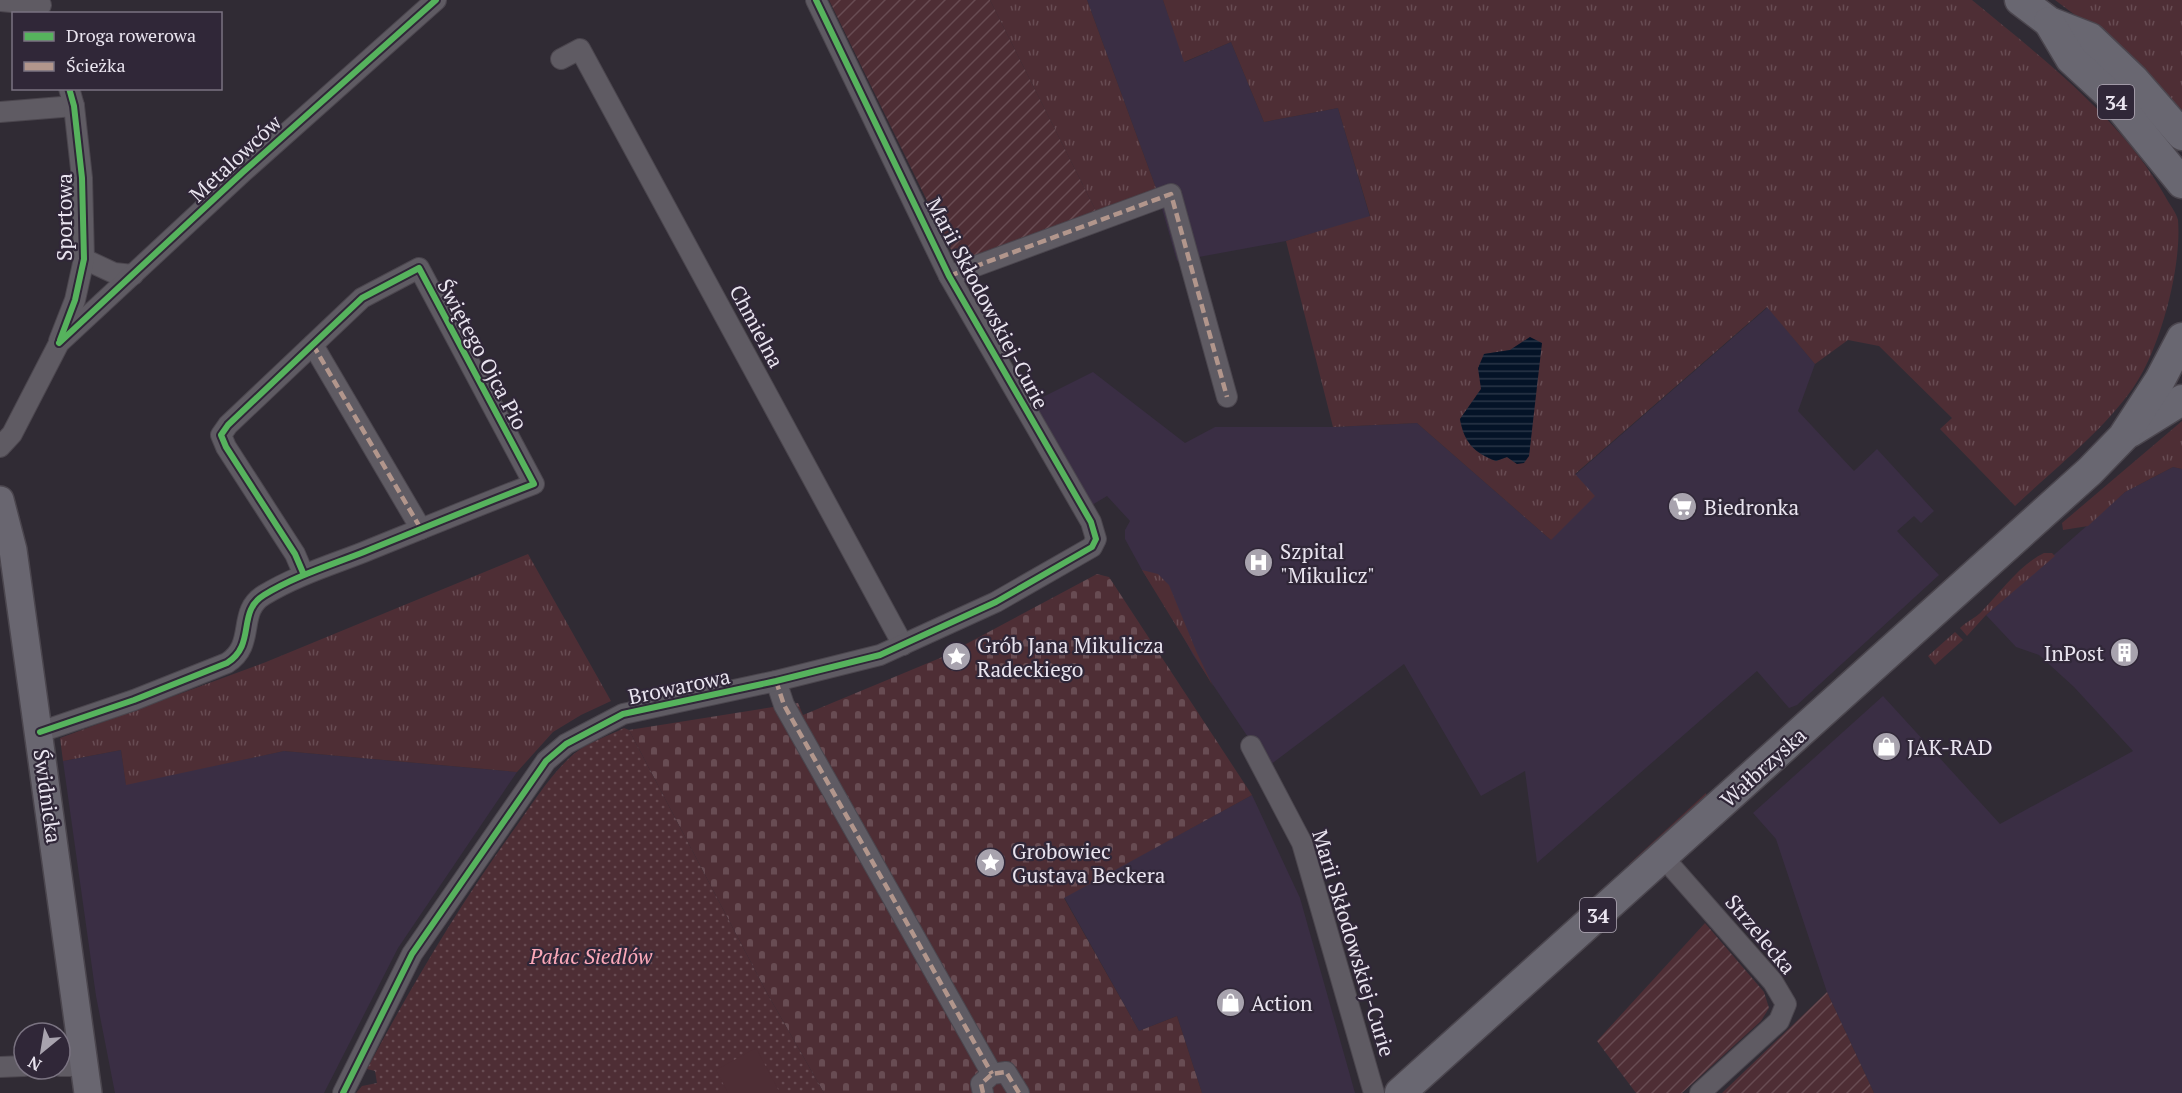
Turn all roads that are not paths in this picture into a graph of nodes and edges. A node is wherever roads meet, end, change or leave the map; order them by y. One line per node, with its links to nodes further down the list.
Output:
1 (816, 0): 14 (street, Marii Skłodowskiej-Curie)
2 (2020, 0): 6 (main road, 34)
3 (0, 1): 5 (street)
4 (424, 4): 13 (street, Metalowców)
5 (42, 6)
6 (2049, 22): 10 (main road, 34); 11 (main road, 34)
7 (561, 59): 26 (street, Chmielna)
8 (72, 97): 9 (street, Sportowa); 12 (street, Sportowa)
9 (0, 112)
10 (2182, 135)
11 (2182, 183)
12 (84, 259): 13 (street); 16 (street, Sportowa)
13 (133, 275): 16 (street, Metalowców)
14 (949, 276): 18 (street, Marii Skłodowskiej-Curie); 24 (street, Marii Skłodowskiej-Curie)
15 (2182, 338): 20 (main road, Wałbrzyska / 34)
16 (58, 343): 21 (street, Metalowców)
17 (313, 345): 23 (street); 23 (street, Świętego Ojca Pio); 25 (street, Świętego Ojca Pio)
18 (1227, 397)
19 (2182, 400): 20 (main road, Wałbrzyska / 34)
20 (2123, 437): 30 (main road, Wałbrzyska / 34)
21 (0, 447)
22 (0, 500): 28 (street, Świdnicka)
23 (421, 529): 25 (street, Świętego Ojca Pio)
24 (1086, 553): 26 (street, Browarowa)
25 (304, 575): 28 (street, Świętego Ojca Pio)
26 (903, 645): 27 (street, Browarowa)
27 (776, 681): 33 (street); 35 (street, Browarowa)
28 (39, 732): 31 (street, Świdnicka)
29 (1251, 746): 38 (street, Marii Skłodowskiej-Curie)
30 (1663, 857): 39 (main road, Wałbrzyska / 34); 40 (street, Strzelecka)
31 (68, 1021)
32 (72, 1066): 34 (street, Świdnicka)
33 (992, 1074): 36 (street); 37 (street)
34 (88, 1093)
35 (343, 1093)
36 (983, 1093)
37 (1018, 1093)
38 (1374, 1093)
39 (1400, 1093)
40 (1700, 1093)

